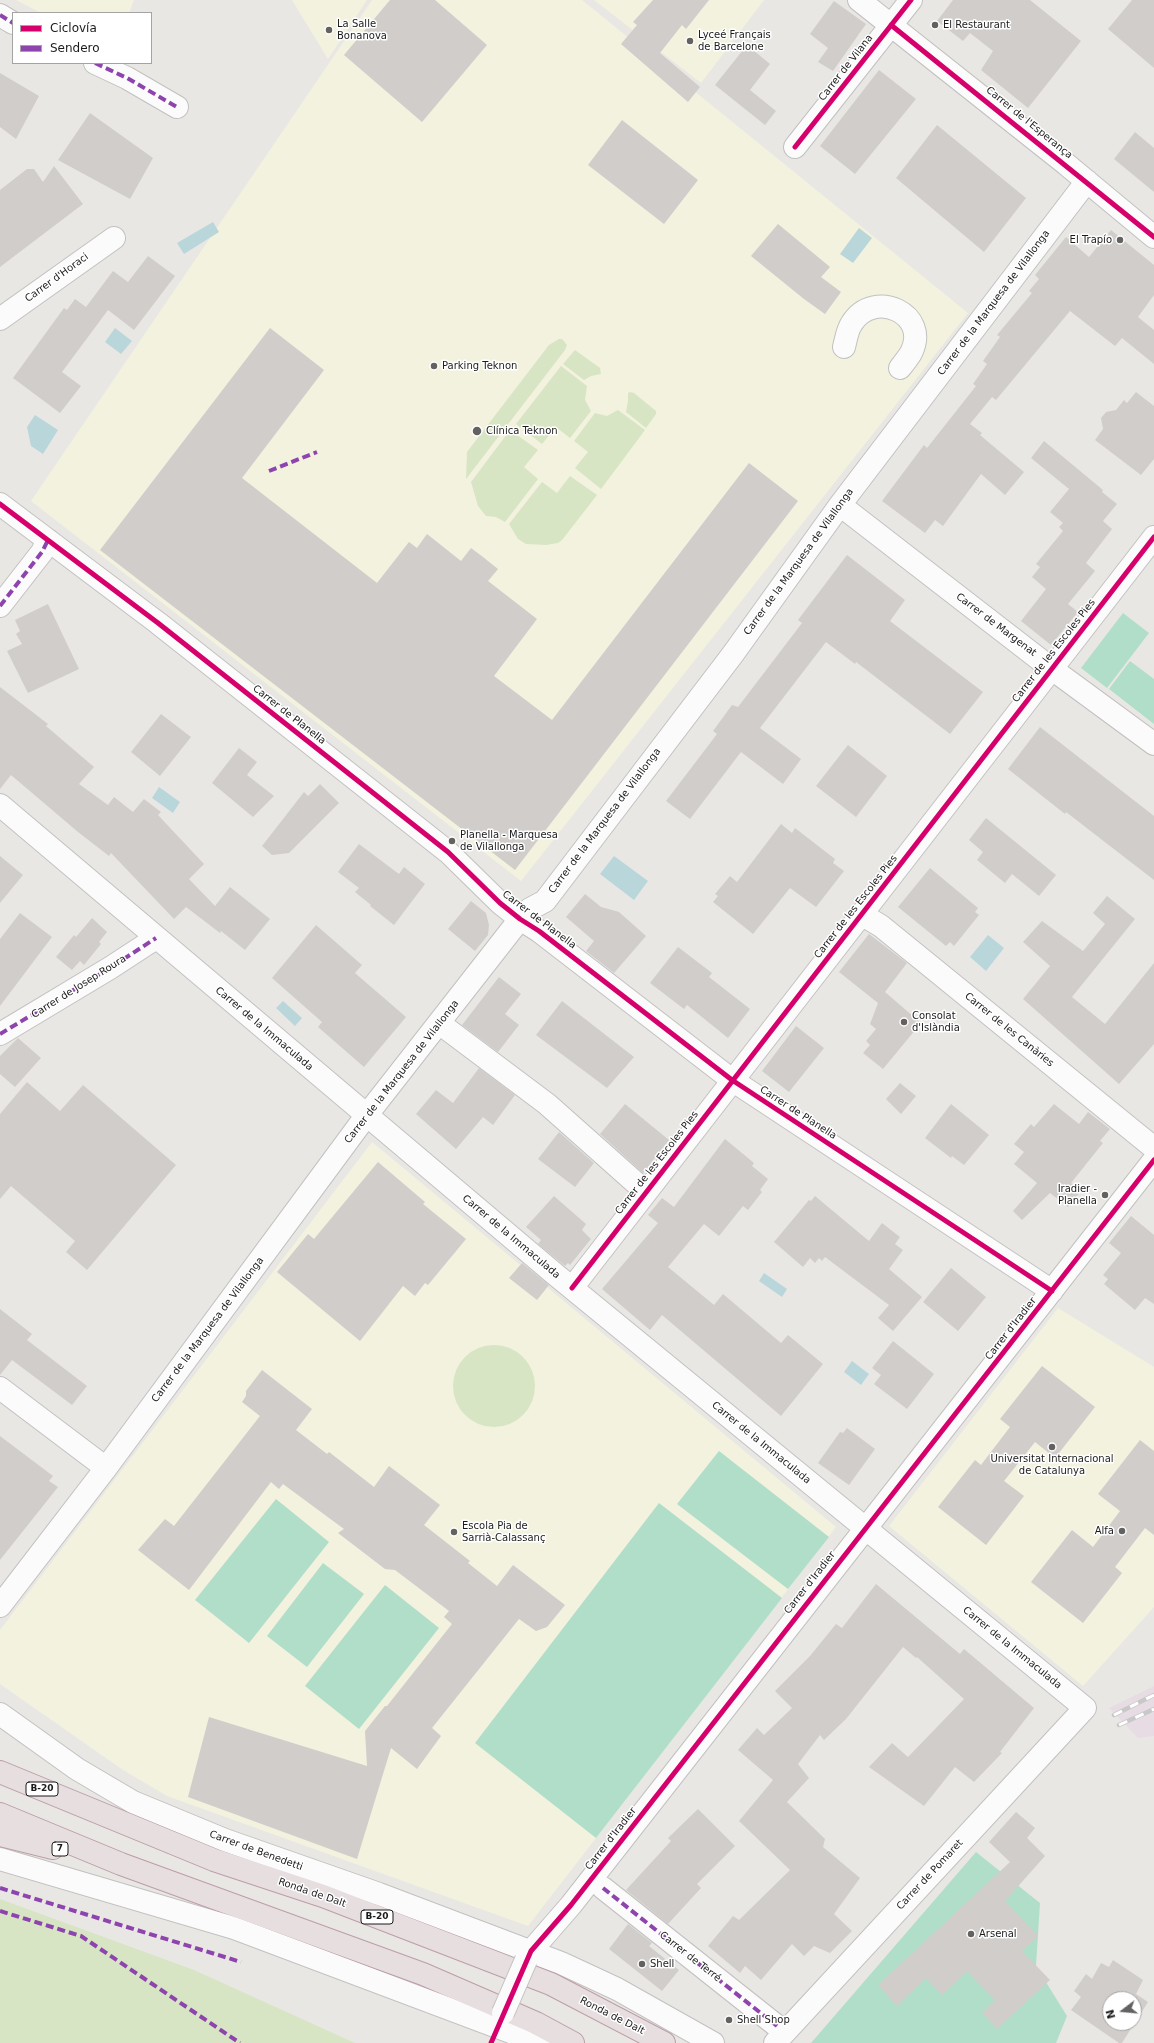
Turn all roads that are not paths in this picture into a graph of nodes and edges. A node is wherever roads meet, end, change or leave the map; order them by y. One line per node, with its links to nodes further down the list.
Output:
1 (859, 0): 5 (street, Carrer de l'Esperança)
2 (911, 0): 5 (street, Carrer de Vilana)
3 (0, 15): 4 (street)
4 (12, 22)
5 (891, 25): 8 (street, Carrer de Vilana); 9 (street, Carrer de l'Esperança)
6 (97, 64): 7 (street)
7 (176, 107)
8 (795, 147)
9 (1087, 181): 10 (street, Carrer de l'Esperança); 16 (street, Carrer de la Marquesa de Vilallonga)
10 (1154, 237)
11 (114, 238): 12 (street, Carrer d'Horaci)
12 (0, 319)
13 (844, 347): 14 (street)
14 (900, 368)
15 (0, 504): 18 (street, Carrer de Planella)
16 (840, 505): 20 (street, Carrer de Margenat); 24 (street, Carrer de la Marquesa de Vilallonga)
17 (1154, 537): 20 (street, Carrer de les Escoles Pies)
18 (48, 540): 19 (street); 24 (street, Carrer de Planella)
19 (0, 606)
20 (1052, 668): 21 (street, Carrer de Margenat); 23 (street, Carrer de les Escoles Pies)
21 (1154, 744)
22 (0, 805): 25 (street, Carrer de la Immaculada)
23 (861, 914): 28 (street, Carrer de les Escoles Pies); 30 (street, Carrer de les Canàries)
24 (520, 919): 26 (street, Carrer de la Marquesa de Vilallonga); 28 (street, Carrer de Planella)
25 (156, 938): 27 (street, Carrer de Josep Roura); 29 (street, Carrer de la Immaculada)
26 (440, 1023): 29 (street, Carrer de la Marquesa de Vilallonga); 32 (street)
27 (0, 1034)
28 (732, 1080): 32 (street, Carrer de les Escoles Pies); 34 (street, Carrer de Planella)
29 (366, 1116): 33 (street, Carrer de la Immaculada); 36 (street, Carrer de la Marquesa de Vilallonga)
30 (1154, 1148)
31 (1154, 1160): 34 (street, Carrer d'Iradier)
32 (646, 1192): 33 (street, Carrer de les Escoles Pies)
33 (572, 1288): 37 (street, Carrer de la Immaculada)
34 (1052, 1291): 37 (street, Carrer d'Iradier)
35 (0, 1388): 36 (street)
36 (106, 1468): 38 (street, Carrer de la Marquesa de Vilallonga)
37 (864, 1528): 39 (street, Carrer de la Immaculada); 47 (street, Carrer d'Iradier)
38 (0, 1606)
39 (1085, 1708): 49 (street, Carrer de Pomaret)
40 (0, 1714): 47 (street, Carrer de Benedetti)
41 (0, 1772): 52 (highway, Ronda de Dalt / B-20)
42 (0, 1814): 45 (highway)
43 (0, 1835): 45 (highway, 7)
44 (0, 1859): 48 (street)
45 (121, 1864): 51 (highway)
46 (603, 1888): 49 (street, Carrer de Terré)
47 (528, 1955): 48 (street, Carrer d'Iradier, bridge); 53 (street)
48 (497, 2028): 50 (street)
49 (776, 2035)
50 (540, 2043)
51 (573, 2043)
52 (664, 2043)
53 (713, 2043)

